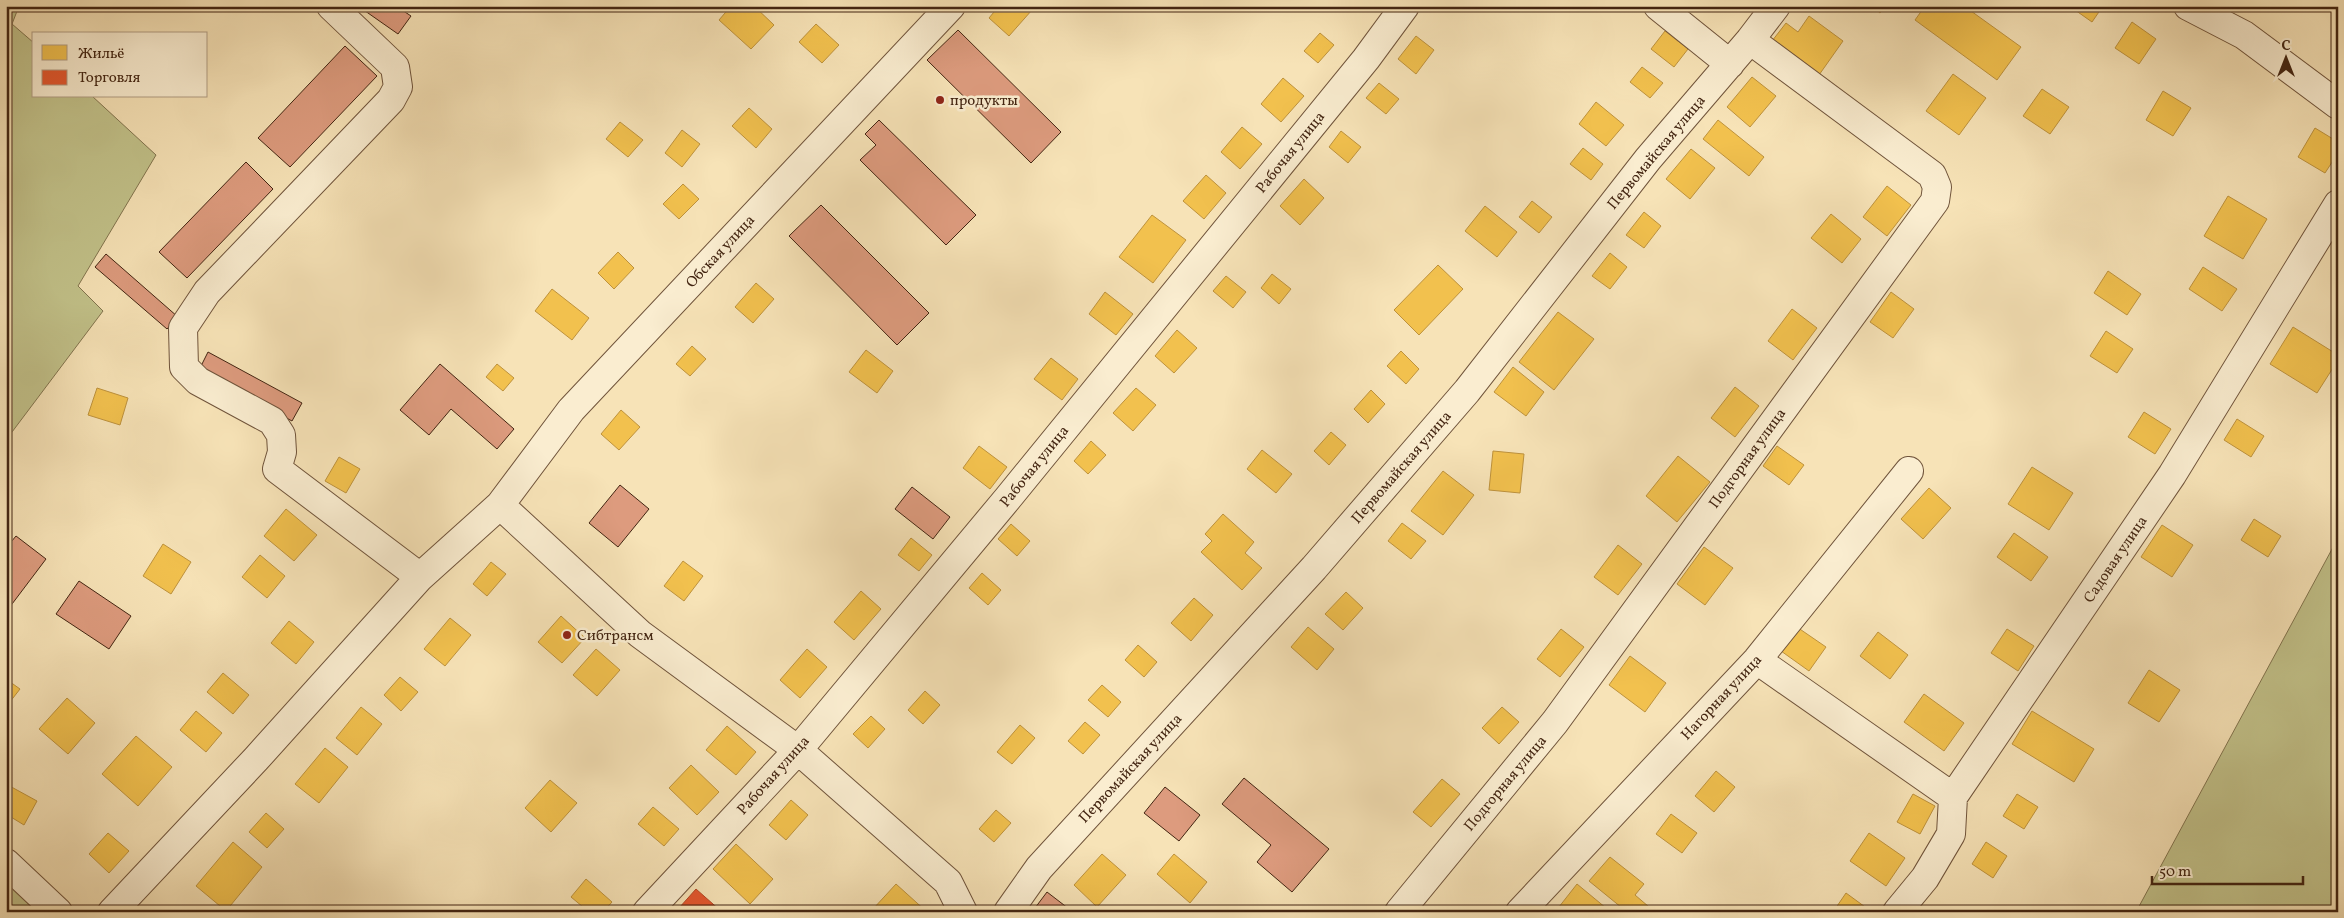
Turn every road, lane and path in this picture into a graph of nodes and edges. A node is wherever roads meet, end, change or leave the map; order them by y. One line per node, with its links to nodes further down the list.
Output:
1 (331, 6): 13 (street)
2 (951, 6): 12 (street, Обская улица)
3 (1405, 6): 15 (street, Рабочая улица)
4 (1658, 6): 8 (street)
5 (1776, 6): 7 (street, Первомайская улица)
6 (2188, 6): 9 (street)
7 (1750, 40): 8 (street, Первомайская улица); 23 (street, Подгорная улица)
8 (1730, 64): 22 (street, Первомайская улица)
9 (2338, 105)
10 (2338, 204): 16 (street, Садовая улица)
11 (1909, 471): 14 (street, Нагорная улица)
12 (500, 505): 13 (street, Обская улица); 15 (street)
13 (420, 577): 19 (street, Обская улица)
14 (1757, 660): 16 (street); 24 (street, Нагорная улица)
15 (798, 750): 20 (street, Рабочая улица); 21 (street)
16 (1953, 797): 25 (street)
17 (6, 863): 18 (street)
18 (58, 912)
19 (112, 912)
20 (647, 912)
21 (963, 912)
22 (1008, 912)
23 (1399, 912)
24 (1520, 912)
25 (1897, 912)

